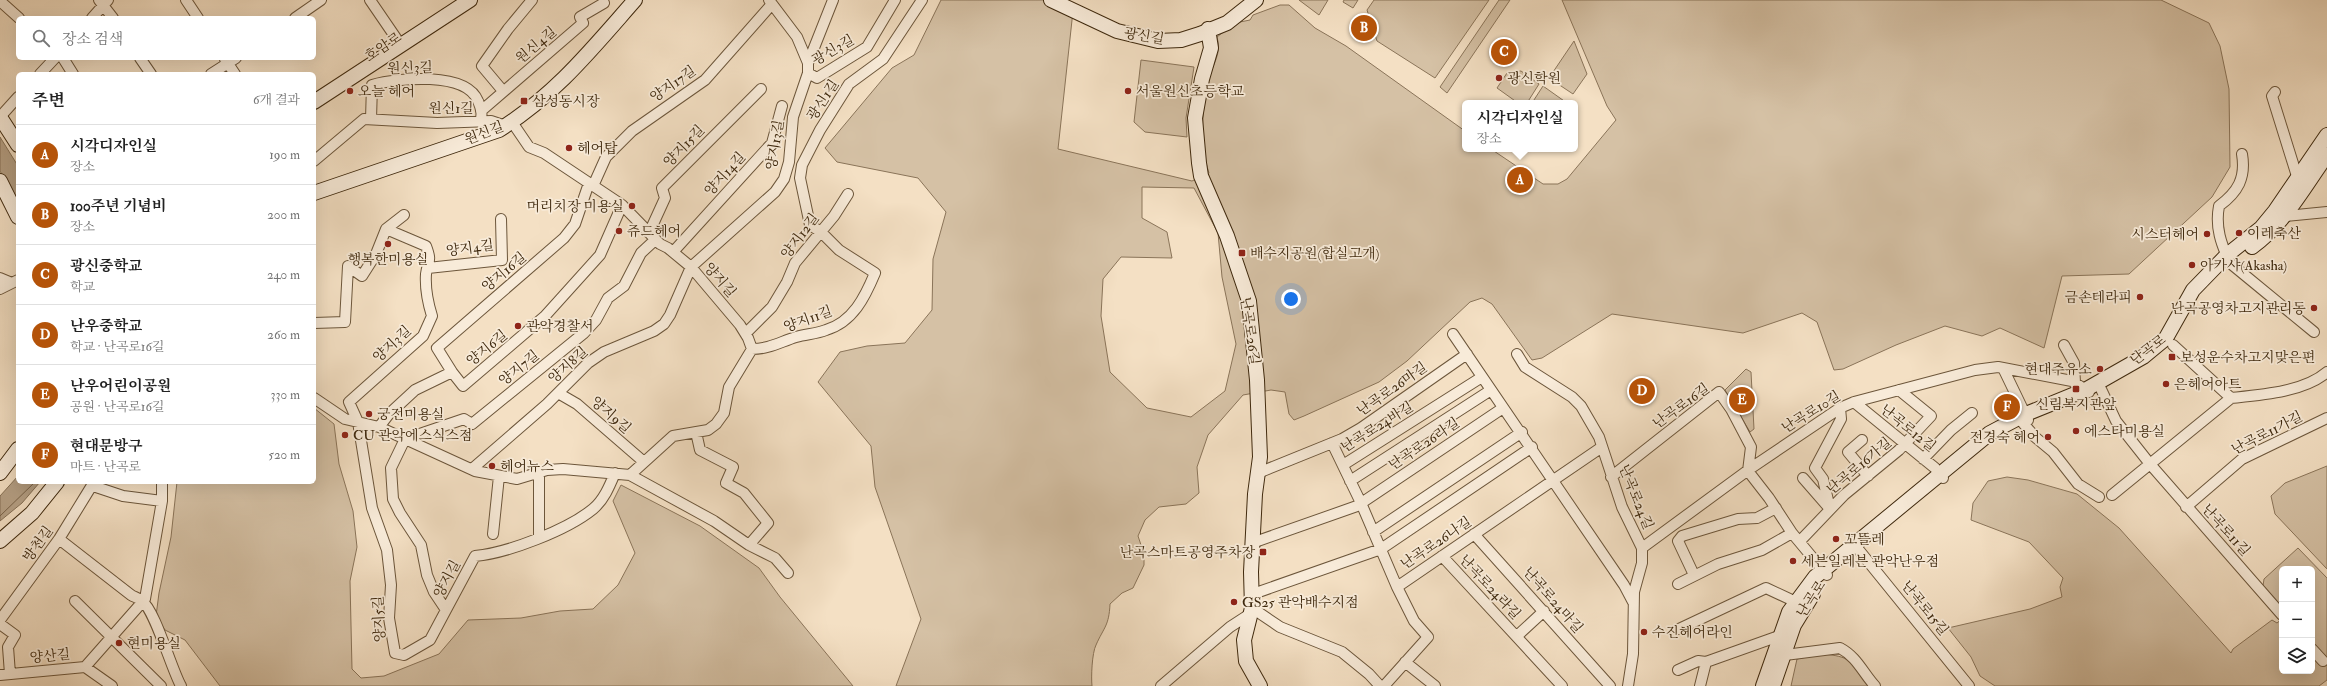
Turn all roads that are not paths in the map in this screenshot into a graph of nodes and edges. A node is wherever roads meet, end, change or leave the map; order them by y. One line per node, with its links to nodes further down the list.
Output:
1 (321, 0): 21 (street)
2 (370, 0): 23 (street)
3 (453, 0): 23 (main road, 호암로)
4 (470, 0): 39 (main road)
5 (532, 0): 35 (street)
6 (635, 0): 45 (main road, 원신길)
7 (833, 0): 28 (street, 양지13길)
8 (895, 0): 28 (street, 광신3길)
9 (922, 0): 63 (street, 광신1길)
10 (1051, 0): 22 (main road, 광신길)
11 (1256, 0): 22 (main road, 광신길)
12 (1, 1): 17 (street)
13 (104, 2): 18 (street); 19 (street)
14 (191, 2): 20 (street)
15 (770, 2): 28 (street); 53 (street, 양지17길)
16 (604, 3): 35 (street, 원신4길)
17 (17, 16)
18 (94, 16)
19 (112, 16)
20 (197, 16)
21 (298, 16)
22 (1208, 29): 117 (main road, 난곡로26길)
23 (396, 38): 37 (main road, 호암로)
24 (52, 60): 29 (street)
25 (64, 60): 30 (street)
26 (141, 60): 31 (street)
27 (229, 60): 32 (street); 33 (street)
28 (808, 68): 67 (street, 양지13길)
29 (42, 72)
30 (72, 72)
31 (150, 72)
32 (214, 72)
33 (234, 72)
34 (761, 89): 64 (street, 양지15길)
35 (503, 91): 41 (street, 원신4길)
36 (2275, 92): 51 (street)
37 (316, 93)
38 (16, 99): 42 (street)
39 (316, 101)
40 (782, 106): 65 (street, 양지14길)
41 (481, 111): 43 (street, 원신3길); 44 (street, 원신3길)
42 (0, 117): 47 (main road)
43 (371, 119): 44 (street, 원신1길); 50 (street)
44 (480, 122): 45 (street, 원신1길)
45 (509, 124): 53 (street, 양지길); 54 (main road, 원신길)
46 (2327, 135): 51 (main road, 난곡로)
47 (16, 142)
48 (2242, 154): 66 (street)
49 (2327, 155): 51 (main road, 난곡로)
50 (316, 160)
51 (2302, 180): 60 (main road, 난곡로); 66 (main road, 난곡로)
52 (0, 181): 58 (main road)
53 (591, 184): 56 (street, 양지길); 82 (street, 양지16길)
54 (316, 192)
55 (848, 194): 63 (street, 양지12길)
56 (622, 206): 64 (street, 양지길); 82 (street, 양지6길)
57 (2327, 212): 60 (street)
58 (16, 213)
59 (404, 215): 62 (street)
60 (2285, 216): 66 (main road, 난곡로)
61 (501, 219): 68 (street, 양지4길)
62 (386, 229): 68 (street, 양지3길); 72 (street)
63 (821, 232): 74 (street, 양지12길); 78 (street, 양지11길)
64 (652, 236): 65 (street, 양지길); 101 (street, 양지7길)
65 (673, 252): 67 (street, 양지길)
66 (2229, 259): 73 (street); 77 (main road, 난곡로); 85 (main road, 난곡로)
67 (691, 267): 74 (street, 양지길); 88 (street, 양지8길)
68 (428, 268): 97 (street, 양지3길)
69 (0, 278): 70 (street)
70 (15, 282): 71 (street)
71 (0, 289)
72 (316, 323)
73 (2314, 332)
74 (746, 333): 78 (street, 양지길)
75 (1453, 334): 79 (street)
76 (2064, 345): 85 (street)
77 (2173, 345): 85 (main road, 난곡로); 89 (street)
78 (752, 349): 99 (street)
79 (1467, 354): 84 (street); 103 (street, 난곡로26마길)
80 (1517, 354): 106 (street, 난곡로24길)
81 (2003, 368): 85 (street, 난곡로10길); 87 (street, 난곡로10길); 96 (street)
82 (452, 372): 98 (street, 양지6길)
83 (2327, 372): 89 (street)
84 (1482, 377): 86 (street); 111 (street, 난곡로24바길)
85 (2088, 389): 96 (main road, 난곡로); 110 (street, 난곡로11길)
86 (1491, 390): 92 (street); 125 (street)
87 (1899, 390): 91 (street, 난곡로10길); 104 (street, 난곡로16가길)
88 (558, 393): 109 (street, 양지9길); 112 (street, 양지8길)
89 (2231, 398): 110 (street)
90 (316, 399): 97 (street)
91 (1854, 402): 93 (street, 난곡로10길); 104 (street, 난곡로12길)
92 (1503, 408): 100 (street); 132 (street, 난곡로26라길)
93 (1840, 408): 113 (street, 난곡로10길); 135 (street, 난곡로16가길)
94 (1972, 412): 108 (street)
95 (2327, 418): 133 (street, 난곡로11가길)
96 (2026, 419): 121 (main road, 난곡로); 130 (street)
97 (358, 422): 98 (street); 162 (street, 양지5길)
98 (379, 428): 101 (street)
99 (696, 432): 109 (street); 147 (street)
100 (1522, 432): 105 (street); 137 (street)
101 (405, 439): 112 (street); 162 (street)
102 (1862, 440): 120 (street)
103 (1332, 443): 111 (street); 117 (street, 난곡로26마길)
104 (1905, 445): 108 (street, 난곡로12길); 120 (street, 난곡로16가길)
105 (1532, 447): 124 (street); 149 (street)
106 (1602, 447): 122 (street, 난곡로24길); 124 (street)
107 (16, 452): 114 (main road)
108 (1923, 459): 121 (street, 난곡로12길)
109 (644, 462): 118 (street)
110 (2150, 464): 129 (street); 133 (street, 난곡로11길)
111 (1343, 465): 125 (street, 난곡로24바길)
112 (472, 469): 119 (street)
113 (1748, 471): 122 (street, 난곡로16길); 134 (street); 136 (street, 난곡로10길)
114 (0, 473)
115 (538, 473): 116 (street); 119 (street); 142 (street)
116 (615, 473): 118 (street); 142 (street, 양지길)
117 (1258, 473): 146 (main road, 난곡로26길)
118 (630, 475): 147 (street)
119 (499, 476): 139 (street)
120 (1868, 476): 135 (street, 난곡로16가길)
121 (1941, 476): 150 (main road, 난곡로); 152 (main road, 난곡로)
122 (1611, 477): 148 (street, 난곡로24길)
123 (1803, 478): 135 (street)
124 (1554, 480): 140 (street, 난곡로26나길); 160 (street)
125 (1350, 481): 132 (street)
126 (55, 484): 144 (main road)
127 (94, 484): 131 (street); 143 (street, 방천길)
128 (162, 484): 131 (street)
129 (2112, 495)
130 (2099, 497)
131 (162, 501): 158 (street)
132 (1361, 503): 137 (street); 146 (street, 난곡로26라길)
133 (2186, 507): 164 (street, 난곡로11길)
134 (1776, 508): 138 (street); 141 (street)
135 (1830, 509): 145 (street, 난곡로16가길)
136 (1676, 523): 141 (street); 148 (street, 난곡로10길)
137 (1373, 532): 149 (street)
138 (1792, 533): 145 (street); 154 (street)
139 (493, 534)
140 (1474, 534): 151 (street, 난곡로26나길); 163 (street, 난곡로24마길)
141 (1682, 536): 154 (street)
142 (539, 537): 162 (street, 양지길)
143 (60, 539): 158 (street); 165 (street, 방천길)
144 (0, 540)
145 (1800, 541): 152 (street)
146 (1252, 542): 161 (main road, 난곡로26길)
147 (748, 545): 153 (street)
148 (1642, 548): 160 (street, 난곡로24길)
149 (1381, 549): 156 (street); 161 (street)
150 (1858, 549): 152 (main road, 난곡로); 195 (street, 난곡로15길)
151 (1442, 556): 156 (street, 난곡로26나길); 169 (street, 난곡로24라길)
152 (1826, 572): 159 (main road, 난곡로); 172 (main road, 난곡로)
153 (788, 573)
154 (1694, 575): 155 (street)
155 (1678, 584)
156 (1397, 587): 174 (street, 난곡로26나길)
157 (75, 601): 168 (street)
158 (143, 601): 168 (street, 양산길); 182 (street)
159 (1796, 602): 167 (street, 난곡로); 170 (main road, 난곡로)
160 (1634, 603): 190 (street, 난곡로24길)
161 (1251, 606): 183 (street); 184 (main road, 난곡로26길); 185 (street)
162 (446, 610)
163 (1544, 611): 169 (street, 난곡로24라길); 189 (street, 난곡로24마길)
164 (2279, 612)
165 (0, 620)
166 (0, 624): 178 (street)
167 (1679, 629)
168 (112, 636): 176 (street, 양산길); 181 (street)
169 (1517, 636): 188 (street, 난곡로24라길)
170 (1779, 636): 175 (street); 192 (main road, 난곡로)
171 (2315, 652): 173 (street)
172 (1785, 655): 193 (main road, 난곡로); 194 (street)
173 (2323, 661)
174 (1405, 662): 186 (street, 난곡로26나길); 187 (street)
175 (1706, 662): 177 (street); 191 (street)
176 (85, 667): 178 (street, 양산길); 179 (street); 180 (street)
177 (1678, 670)
178 (5, 675)
179 (99, 686)
180 (112, 686)
181 (161, 686)
182 (181, 686)
183 (1162, 686)
184 (1260, 686)
185 (1380, 686)
186 (1384, 686)
187 (1435, 686)
188 (1562, 686)
189 (1610, 686)
190 (1628, 686)
191 (1700, 686)
192 (1763, 686)
193 (1773, 686)
194 (1875, 686)
195 (1969, 686)

